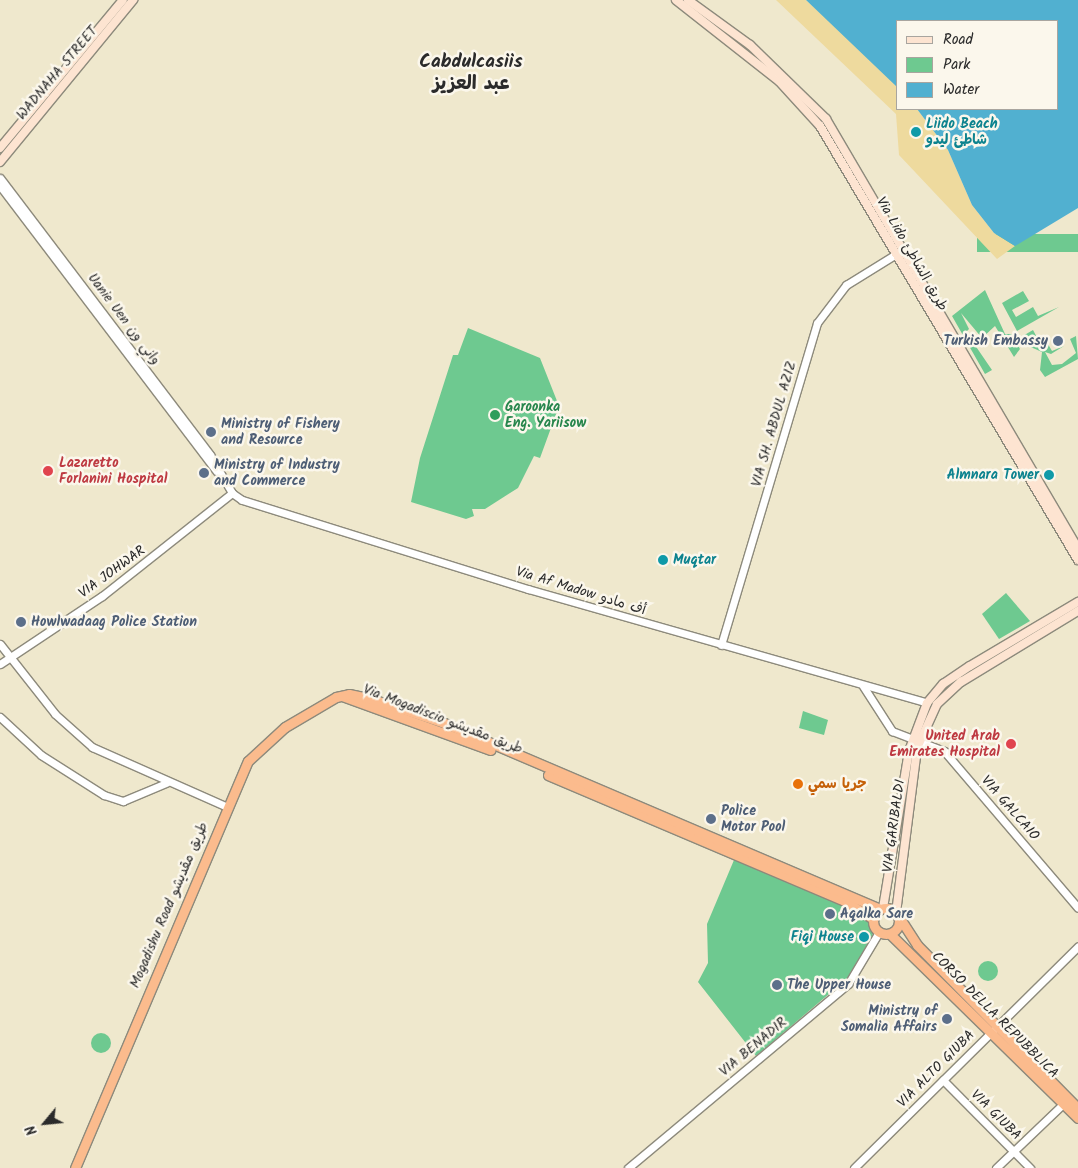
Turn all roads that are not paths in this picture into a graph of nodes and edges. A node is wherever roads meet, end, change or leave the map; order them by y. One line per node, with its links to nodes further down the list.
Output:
1 (123, 0): 9 (main road)
2 (133, 0): 10 (main road, WADNAHA STREET)
3 (676, 0): 6 (main road, Via Lido طريق الشاطئ)
4 (688, 0): 5 (main road, Via Lido طريق الشاطئ)
5 (750, 45): 6 (main road); 7 (main road, Via Lido طريق الشاطئ)
6 (746, 54): 8 (main road, Via Lido طريق الشاطئ)
7 (826, 119): 8 (main road); 13 (main road, Via Lido طريق الشاطئ)
8 (820, 126): 14 (main road, Via Lido طريق الشاطئ)
9 (0, 148)
10 (0, 162)
11 (0, 178): 15 (street, Uanie Uen واني ون)
12 (0, 186): 15 (street, Uanie Uen واني ون)
13 (906, 248): 14 (street, VIA SH. ABDUL AZIZ); 17 (main road, Via Lido طريق الشاطئ)
14 (898, 254): 17 (main road, Via Lido طريق الشاطئ); 23 (street, VIA SH. ABDUL AZIZ)
15 (147, 377): 16 (street, Uanie Uen واني ون)
16 (232, 493): 23 (street, Via Af Madow أف مادو); 24 (street, VIA JOHWAR)
17 (1042, 494): 18 (main road, Via Lido طريق الشاطئ); 19 (main road, Via Lido طريق الشاطئ)
18 (1078, 548)
19 (1078, 560)
20 (1078, 602): 26 (main road)
21 (1078, 611): 26 (main road)
22 (0, 644): 24 (street)
23 (721, 645): 27 (street, Via Af Madow أف مادو)
24 (9, 657): 25 (street, VIA JOHWAR); 32 (street)
25 (0, 664)
26 (959, 678): 29 (main road); 31 (main road)
27 (864, 686): 29 (street, Via Af Madow أف مادو); 31 (street, VIA GALCAIO)
28 (342, 696): 33 (highway, Mogadishu Road طريق مقديشو); 34 (highway, Via Mogadiscio طريق مقديشو)
29 (927, 703): 31 (main road)
30 (0, 717): 32 (street)
31 (916, 741): 35 (street, VIA GALCAIO); 36 (main road, VIA GARIBALDI); 37 (main road, VIA GARIBALDI)
32 (166, 783): 33 (street)
33 (225, 806): 48 (highway, Mogadishu Road طريق مقديشو)
34 (650, 816): 36 (highway, Via Mogadiscio طريق مقديشو); 38 (highway, Via Mogadiscio طريق مقديشو)
35 (1078, 908)
36 (882, 909): 37 (highway); 38 (highway)
37 (897, 915): 40 (highway); 42 (highway)
38 (873, 919): 39 (highway)
39 (879, 932): 40 (highway); 49 (street, VIA BENADIR)
40 (890, 934): 42 (highway, CORSO DELLA REPUBBLICA)
41 (1078, 946): 42 (street, VIA ALTO GIUBA)
42 (995, 1028): 43 (street, VIA ALTO GIUBA); 44 (highway)
43 (943, 1080): 47 (street, VIA GIUBA); 50 (street, VIA ALTO GIUBA)
44 (1066, 1101): 45 (highway); 46 (highway); 47 (street)
45 (1078, 1108)
46 (1078, 1118)
47 (1013, 1150): 51 (street); 52 (street, VIA GIUBA)
48 (75, 1168)
49 (628, 1168)
50 (854, 1168)
51 (996, 1168)
52 (1030, 1168)

